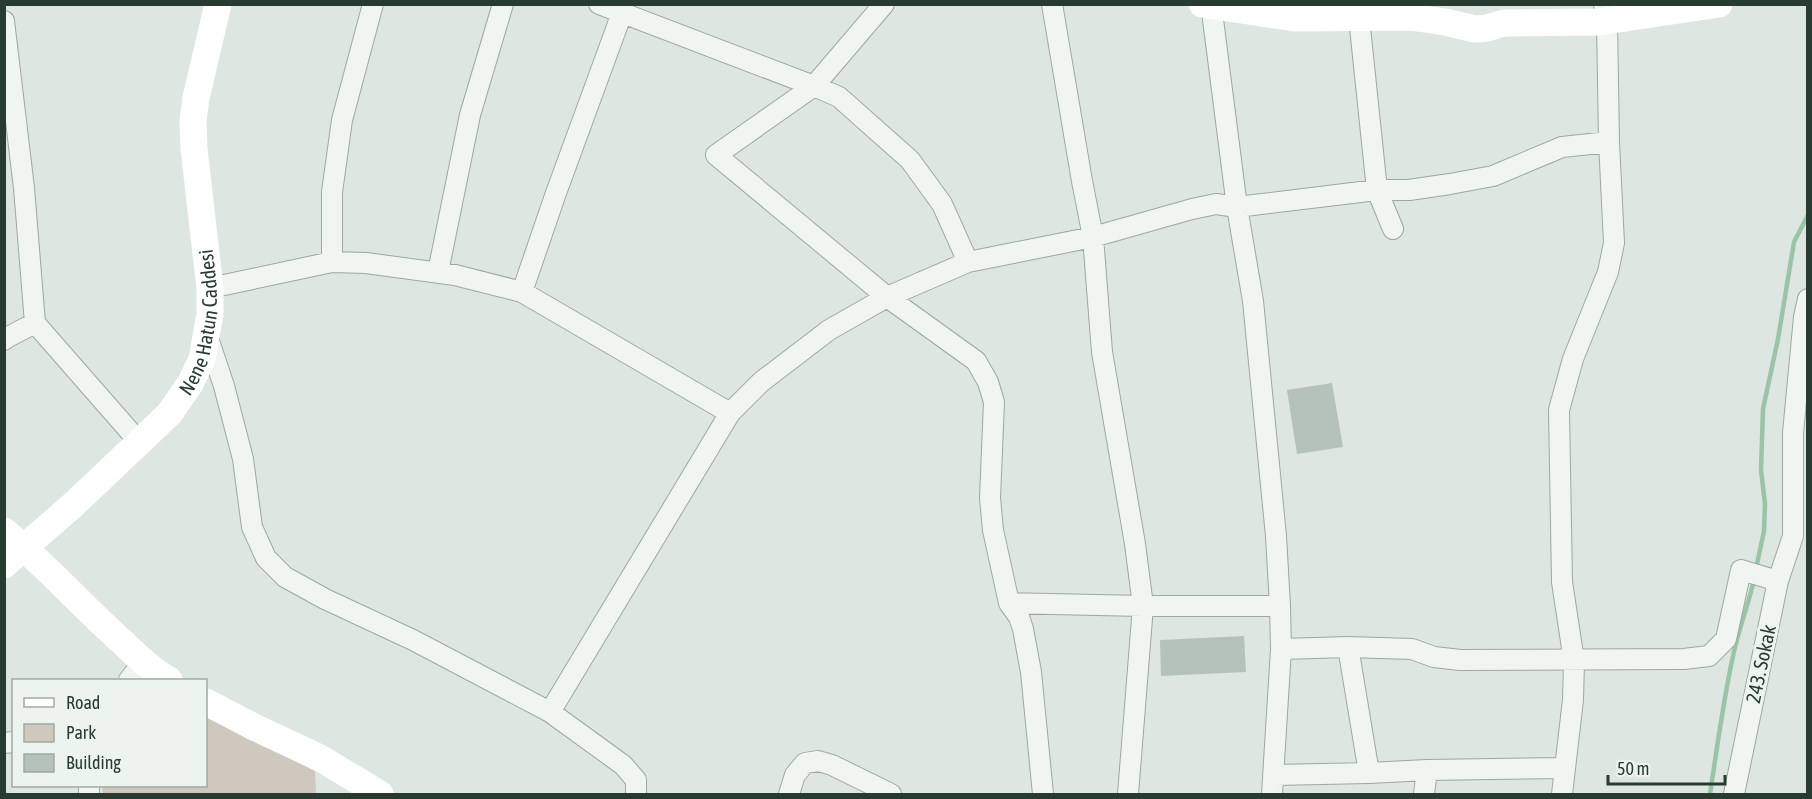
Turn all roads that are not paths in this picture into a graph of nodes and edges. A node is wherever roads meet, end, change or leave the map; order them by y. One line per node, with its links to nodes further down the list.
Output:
1 (218, 4): 22 (street, Nene Hatun Caddesi)
2 (373, 4): 19 (street)
3 (503, 4): 21 (street)
4 (599, 4): 9 (street)
5 (884, 4): 13 (street)
6 (1052, 4): 18 (street)
7 (1719, 4): 10 (street)
8 (1208, 5): 11 (street); 16 (street)
9 (622, 13): 13 (street); 23 (street)
10 (1605, 13): 11 (street); 14 (street)
11 (1359, 18): 15 (street)
12 (4, 21): 26 (street)
13 (814, 86): 20 (street); 24 (street)
14 (1608, 142): 15 (street); 41 (street)
15 (1377, 190): 16 (street); 17 (street)
16 (1237, 207): 18 (street); 38 (street)
17 (1393, 229)
18 (1093, 237): 20 (street); 37 (street)
19 (332, 262): 21 (street); 22 (street)
20 (968, 262): 24 (street)
21 (438, 272): 23 (street)
22 (210, 288): 27 (street, Nene Hatun Caddesi)
23 (522, 292): 29 (street)
24 (886, 297): 29 (street); 36 (street)
25 (1808, 299): 32 (street, 243. Sokak)
26 (34, 323): 28 (street); 30 (street)
27 (207, 336): 30 (street, Nene Hatun Caddesi); 45 (street)
28 (4, 340)
29 (730, 413): 45 (street)
30 (140, 443): 33 (street, Nene Hatun Caddesi)
31 (4, 531): 33 (street)
32 (1800, 538): 35 (street, 243. Sokak)
33 (26, 548): 34 (street, Nene Hatun Caddesi); 42 (street)
34 (4, 565)
35 (1778, 581): 41 (street); 58 (street, 243. Sokak)
36 (1009, 603): 37 (street); 54 (street)
37 (1143, 606): 38 (street); 55 (street)
38 (1280, 606): 40 (street)
39 (1348, 647): 40 (street); 41 (street); 48 (street)
40 (1281, 649): 49 (street)
41 (1574, 661): 46 (street)
42 (136, 671): 43 (street)
43 (162, 679)
44 (207, 703): 50 (street)
45 (550, 712): 51 (street)
46 (1565, 768): 47 (street); 57 (street)
47 (1427, 771): 48 (street); 56 (street)
48 (1369, 773): 49 (street)
49 (1273, 785)
50 (380, 795)
51 (636, 795)
52 (789, 795): 53 (street)
53 (891, 795)
54 (1044, 795)
55 (1128, 795)
56 (1424, 795)
57 (1562, 795)
58 (1734, 795)

